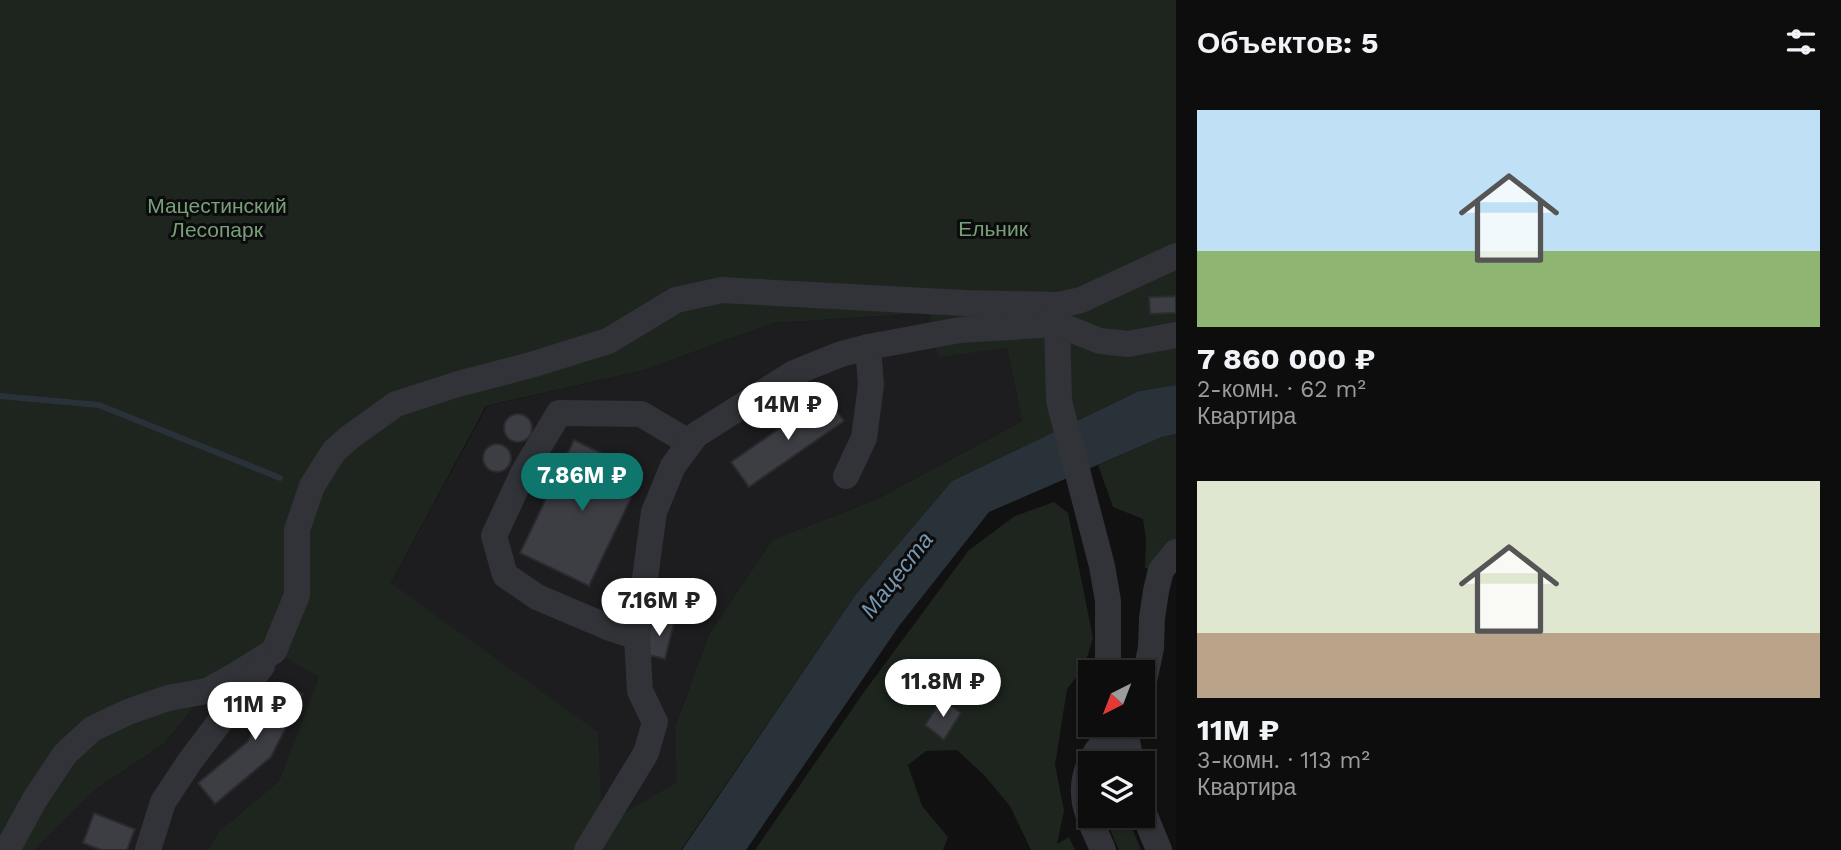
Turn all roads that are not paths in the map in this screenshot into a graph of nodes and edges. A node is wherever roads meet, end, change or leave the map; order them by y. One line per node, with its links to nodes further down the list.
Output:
1 (1176, 256): 2 (street)
2 (1058, 315): 3 (street); 4 (street); 9 (street); 10 (street)
3 (1176, 335)
4 (868, 347): 5 (street); 6 (street)
5 (690, 443): 8 (street); 8 (street)
6 (846, 476)
7 (1176, 552): 11 (street)
8 (637, 637): 16 (street)
9 (274, 651): 14 (street); 15 (street)
10 (1108, 660)
11 (1148, 660)
12 (1106, 737): 17 (street)
13 (1150, 828): 18 (street)
14 (7, 850)
15 (148, 850)
16 (587, 850)
17 (1103, 850)
18 (1159, 850)

